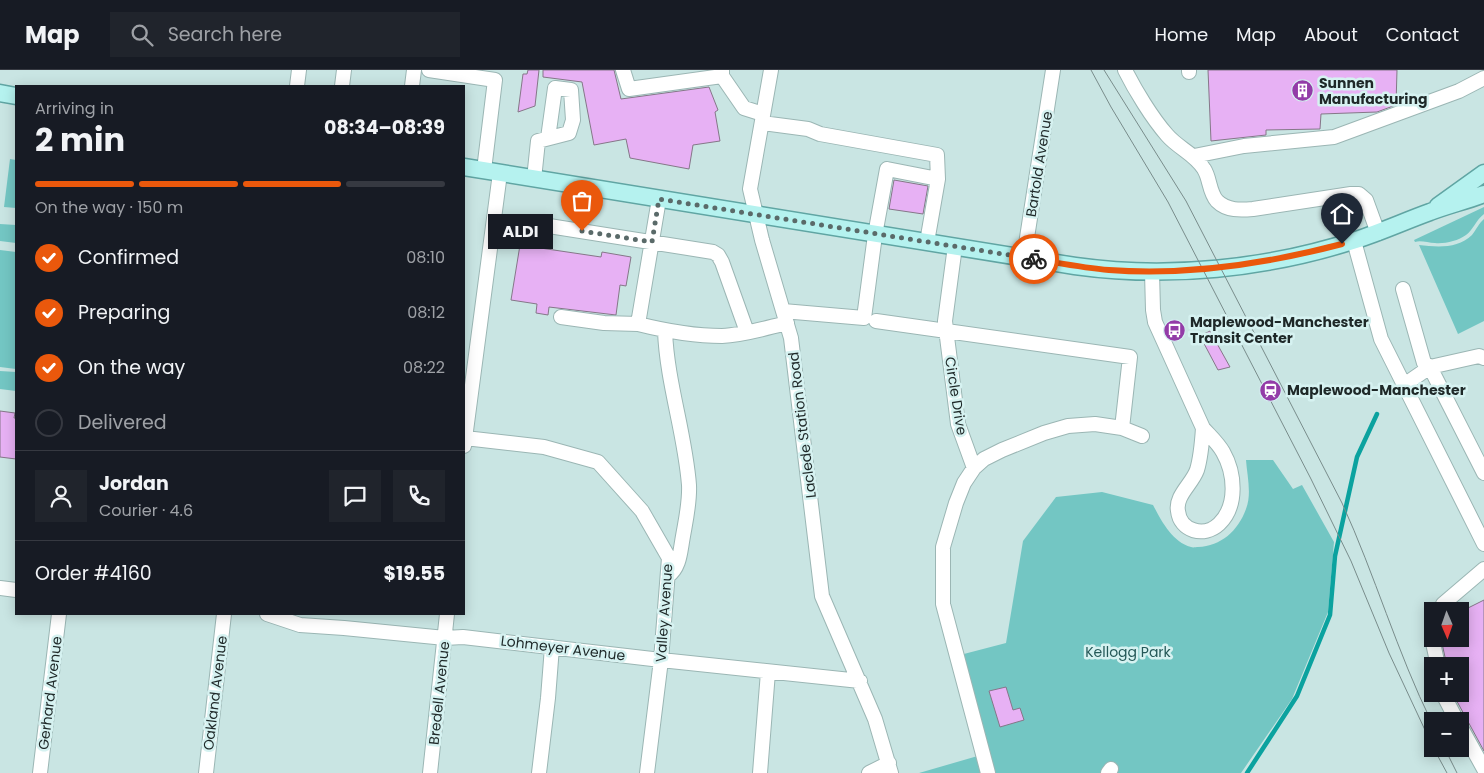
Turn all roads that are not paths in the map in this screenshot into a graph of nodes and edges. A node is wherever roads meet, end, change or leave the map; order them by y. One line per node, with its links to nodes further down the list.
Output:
1 (299, 70): 11 (street)
2 (344, 70): 12 (street)
3 (414, 70): 13 (street)
4 (429, 70): 20 (street)
5 (623, 70): 9 (street)
6 (771, 70): 16 (street, Laclede Station Road)
7 (1053, 70): 35 (street, Bartold Avenue)
8 (1125, 70): 18 (street)
9 (722, 73): 16 (street)
10 (1484, 78): 18 (street)
11 (298, 85)
12 (342, 85)
13 (412, 85)
14 (0, 93): 15 (main road)
15 (15, 96)
16 (762, 118): 23 (street); 27 (street, Laclede Station Road)
17 (548, 138): 22 (street)
18 (1194, 156): 29 (street)
19 (465, 167): 20 (main road)
20 (492, 172): 22 (main road); 50 (street)
21 (1484, 173): 26 (main road)
22 (534, 179): 25 (main road)
23 (938, 179): 30 (street); 33 (street)
24 (1484, 194): 26 (main road)
25 (659, 199): 27 (main road); 32 (street)
26 (1430, 212): 29 (main road)
27 (755, 214): 30 (main road); 39 (street, Laclede Station Road)
28 (530, 223): 32 (street)
29 (1378, 233): 31 (main road)
30 (875, 235): 33 (main road); 39 (street)
31 (1354, 241): 36 (main road); 47 (street)
32 (652, 242): 41 (street); 43 (street)
33 (927, 242): 34 (main road)
34 (956, 246): 35 (main road); 44 (street, Circle Drive)
35 (1024, 258): 36 (main road)
36 (1152, 272): 49 (street)
37 (1403, 288): 46 (street)
38 (561, 317): 41 (street)
39 (785, 317): 43 (street); 70 (street, Laclede Station Road)
40 (876, 321): 44 (street)
41 (638, 324): 42 (street)
42 (665, 331): 43 (street); 58 (street)
43 (747, 332)
44 (946, 332): 48 (street); 54 (street, Circle Drive)
45 (1484, 358): 46 (street)
46 (1430, 367): 47 (street); 53 (street)
47 (1404, 385): 56 (street)
48 (1122, 428): 51 (street); 54 (street)
49 (1203, 428): 49 (street)
50 (465, 432)
51 (1142, 436)
52 (465, 442): 58 (street, Valley Avenue)
53 (1480, 454): 55 (street)
54 (974, 468): 81 (street)
55 (1484, 473)
56 (1484, 544)
57 (1484, 569): 61 (street)
58 (668, 576): 68 (street, Valley Avenue)
59 (0, 588): 60 (street)
60 (15, 590)
61 (1445, 602)
62 (59, 615): 74 (street, Gerhard Avenue)
63 (224, 615): 75 (street, Oakland Avenue)
64 (270, 615): 66 (street, Lohmeyer Avenue)
65 (447, 615): 66 (street, Bredell Avenue)
66 (445, 638): 67 (street, Lohmeyer Avenue); 76 (street, Bredell Avenue)
67 (552, 647): 68 (street, Lohmeyer Avenue); 77 (street)
68 (661, 660): 69 (street, Lohmeyer Avenue); 78 (street, Valley Avenue)
69 (768, 672): 70 (street, Lohmeyer Avenue); 79 (street)
70 (860, 681): 72 (street, Laclede Station Road)
71 (1469, 742): 73 (street)
72 (890, 768): 80 (street)
73 (1484, 769)
74 (40, 773)
75 (206, 773)
76 (430, 773)
77 (539, 773)
78 (647, 773)
79 (760, 773)
80 (869, 773)
81 (988, 773)

